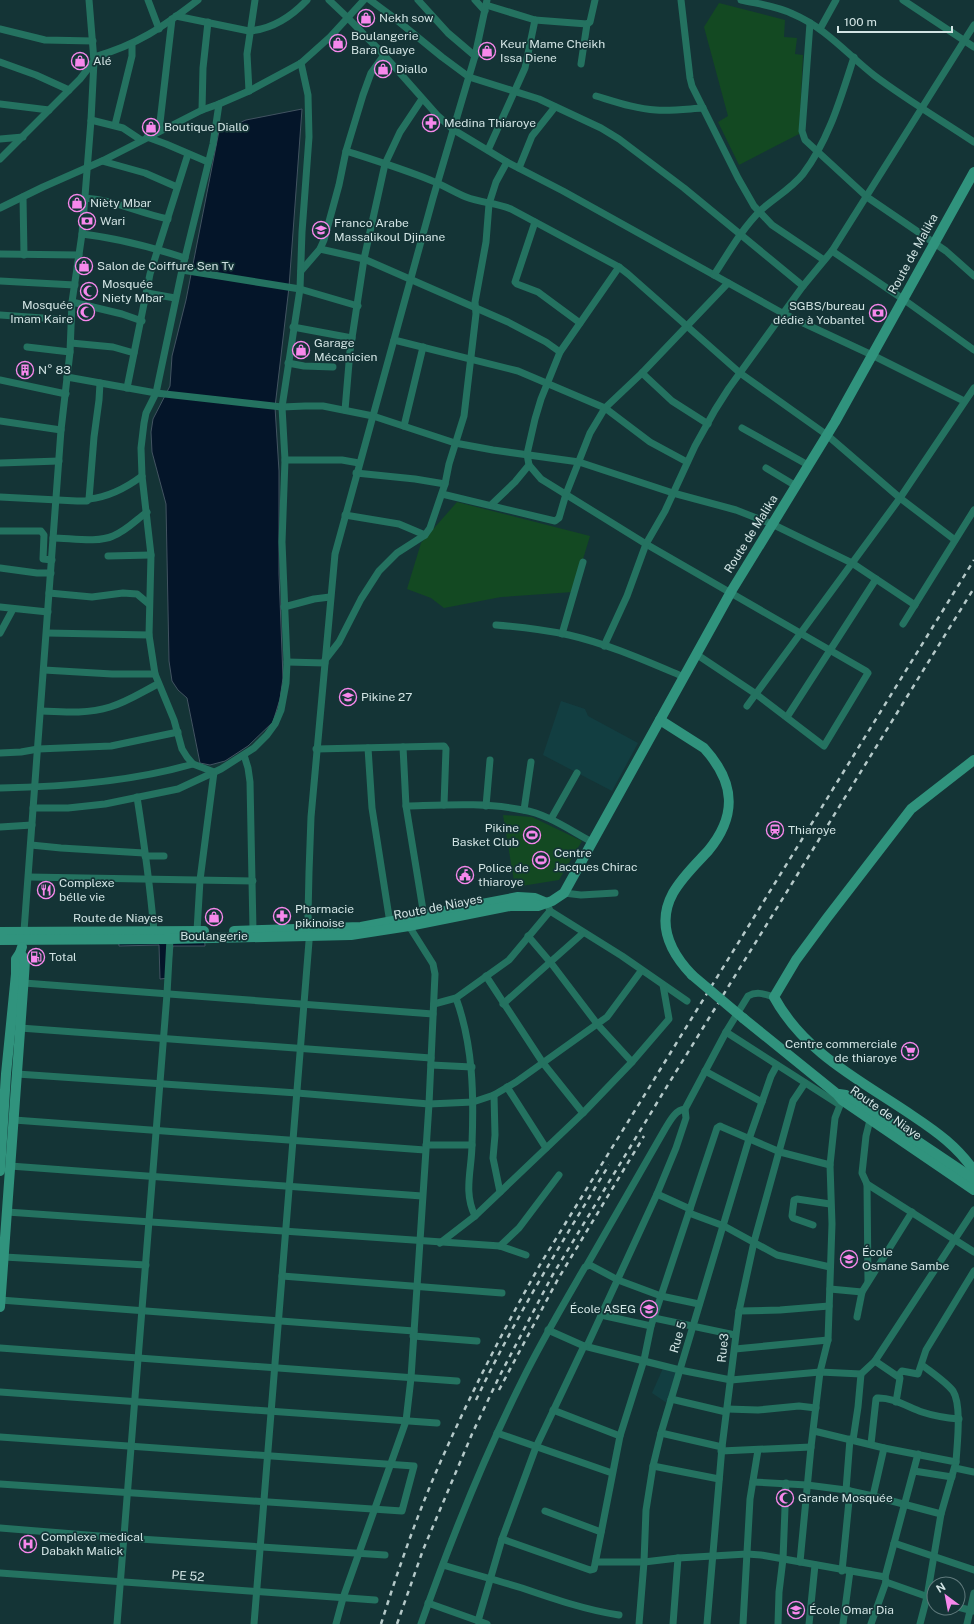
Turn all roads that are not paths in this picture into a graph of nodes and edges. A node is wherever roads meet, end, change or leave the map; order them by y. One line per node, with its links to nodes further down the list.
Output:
1 (89, 0): 31 (street)
2 (148, 0): 27 (street)
3 (198, 0): 19 (street)
4 (255, 0): 29 (street)
5 (307, 0): 29 (street)
6 (329, 0): 20 (street)
7 (364, 0): 20 (street)
8 (370, 0): 41 (street)
9 (418, 0): 35 (street)
10 (475, 0): 17 (street)
11 (595, 0): 24 (street)
12 (681, 0): 50 (street)
13 (740, 0): 18 (street)
14 (780, 0): 18 (street)
15 (836, 0): 28 (street)
16 (903, 0): 30 (street)
17 (486, 5): 21 (street); 35 (street)
18 (779, 8): 23 (street)
19 (174, 18): 22 (street); 27 (street); 57 (street)
20 (348, 18): 34 (street); 39 (street)
21 (535, 20): 24 (street); 44 (street)
22 (208, 22): 29 (street); 53 (street)
23 (810, 23): 28 (street); 64 (street)
24 (587, 24): 40 (street)
25 (974, 25): 30 (street)
26 (0, 29): 31 (street)
27 (158, 29): 32 (street)
28 (820, 30): 36 (street)
29 (249, 31): 43 (street)
30 (964, 39): 33 (street); 51 (street)
31 (93, 41): 37 (street)
32 (132, 44): 37 (street); 55 (street)
33 (974, 47)
34 (384, 55): 46 (street); 63 (street)
35 (475, 56): 41 (street)
36 (854, 57): 51 (street); 64 (street)
37 (94, 59): 42 (street); 54 (street)
38 (0, 62): 42 (street)
39 (301, 63): 43 (street); 98 (street)
40 (581, 64)
41 (469, 77): 44 (street); 56 (street)
42 (69, 90): 52 (street)
43 (249, 91): 48 (street)
44 (515, 92): 49 (street); 62 (street)
45 (596, 96): 50 (street)
46 (422, 99): 56 (street); 70 (street)
47 (0, 104): 52 (street)
48 (219, 104): 53 (street); 68 (street)
49 (555, 107): 71 (street); 85 (street)
50 (703, 108): 81 (street)
51 (920, 108): 61 (street); 77 (street)
52 (49, 110): 58 (street)
53 (202, 110): 57 (street)
54 (91, 120): 55 (street); 72 (street)
55 (115, 126): 60 (street)
56 (454, 130): 62 (street); 74 (street)
57 (159, 131): 60 (street)
58 (23, 137): 59 (street); 66 (street)
59 (0, 139)
60 (144, 139): 65 (street); 67 (street)
61 (974, 142)
62 (488, 150): 69 (street)
63 (346, 151): 70 (street); 88 (street)
64 (818, 152): 77 (street); 81 (street)
65 (188, 154): 68 (street); 75 (street)
66 (0, 159)
67 (102, 161): 72 (street); 75 (street)
68 (208, 162): 93 (street)
69 (507, 162): 71 (street); 79 (street)
70 (385, 164): 74 (street); 94 (street)
71 (519, 168): 99 (street)
72 (86, 169): 76 (street); 78 (street)
73 (974, 172): 86 (main road, Route de Malika)
74 (438, 183): 79 (street); 101 (street)
75 (177, 187): 82 (street)
76 (23, 197): 80 (street); 91 (street)
77 (867, 197): 86 (street); 89 (street)
78 (85, 198): 82 (street); 84 (street)
79 (489, 204): 83 (street); 112 (street)
80 (0, 208)
81 (759, 212): 85 (street); 95 (street)
82 (168, 218): 87 (street)
83 (535, 222): 96 (street); 117 (street)
84 (82, 234): 87 (street); 92 (street)
85 (741, 234): 99 (street); 105 (street)
86 (934, 242): 100 (street); 109 (main road, Route de Malika)
87 (157, 249): 93 (street); 107 (street)
88 (320, 249): 94 (street); 98 (street)
89 (832, 251): 95 (street); 109 (street)
90 (0, 254): 91 (street)
91 (24, 255): 92 (street)
92 (79, 255): 104 (street)
93 (184, 258): 97 (street)
94 (364, 260): 101 (street); 111 (street)
95 (824, 260): 105 (street)
96 (618, 268): 117 (street); 119 (street)
97 (182, 270): 106 (street); 108 (street)
98 (302, 271): 106 (street)
99 (714, 275): 103 (street)
100 (974, 276)
101 (412, 280): 112 (street); 121 (street)
102 (0, 281): 104 (street)
103 (728, 283): 113 (street); 119 (street)
104 (75, 286): 110 (street)
105 (803, 286): 113 (street)
106 (300, 289): 111 (street); 118 (street)
107 (147, 293): 108 (street); 116 (street)
108 (176, 298): 141 (street)
109 (903, 299): 125 (street); 129 (main road, Route de Malika)
110 (72, 302): 115 (street); 116 (street)
111 (358, 306): 120 (street)
112 (475, 309): 127 (street); 130 (street)
113 (784, 314): 129 (street); 134 (street)
114 (0, 315): 115 (street)
115 (72, 320): 122 (street)
116 (142, 321): 128 (street)
117 (580, 323): 127 (street)
118 (293, 327): 120 (street); 131 (street)
119 (686, 327): 133 (street); 134 (street)
120 (352, 338): 146 (street)
121 (394, 340): 124 (street); 147 (street)
122 (71, 343): 126 (street); 128 (street)
123 (27, 347): 126 (street)
124 (423, 347): 130 (street); 150 (street)
125 (974, 350)
126 (70, 352): 135 (street)
127 (560, 352): 138 (street)
128 (134, 353): 139 (street)
129 (872, 355): 143 (street); 153 (main road, Route de Malika)
130 (470, 359): 138 (street); 154 (street)
131 (288, 363): 132 (street); 144 (street)
132 (332, 366)
133 (642, 373): 145 (street); 149 (street)
134 (740, 373): 149 (street); 153 (street)
135 (68, 377): 137 (street); 142 (street)
136 (0, 380): 142 (street)
137 (100, 383): 139 (street); 174 (street)
138 (547, 384): 145 (street); 155 (street)
139 (127, 388): 141 (street)
140 (974, 388): 143 (street)
141 (156, 393): 144 (street); 166 (street)
142 (66, 394): 152 (street)
143 (964, 401): 173 (street)
144 (282, 407): 146 (street); 156 (street)
145 (605, 408): 159 (street); 160 (street)
146 (345, 410): 147 (street)
147 (373, 416): 150 (street); 161 (street)
148 (0, 421): 152 (street)
149 (708, 424): 160 (street)
150 (404, 426): 154 (street)
151 (742, 428): 163 (street)
152 (61, 430): 157 (street)
153 (827, 436): 163 (main road, Route de Malika); 173 (street)
154 (455, 443): 155 (street); 167 (street)
155 (527, 454): 159 (street); 162 (street)
156 (285, 460): 161 (street); 200 (street)
157 (59, 461): 158 (street); 175 (street)
158 (0, 462)
159 (579, 462): 169 (street); 171 (street)
160 (687, 462): 169 (street)
161 (359, 463): 165 (street)
162 (529, 465): 171 (street); 176 (street)
163 (808, 465): 168 (main road, Route de Malika)
164 (766, 468): 168 (street)
165 (356, 473): 167 (street); 179 (street)
166 (142, 476): 174 (street); 178 (street)
167 (445, 484): 170 (street)
168 (796, 486): 180 (main road, Route de Malika)
169 (673, 492): 180 (street); 185 (street)
170 (442, 494): 176 (street); 182 (street)
171 (566, 494): 176 (street); 185 (street)
172 (0, 497): 175 (street)
173 (900, 498): 184 (street); 190 (street)
174 (89, 499): 175 (street)
175 (56, 500): 183 (street)
176 (490, 505)
177 (974, 510): 184 (street)
178 (147, 512): 183 (street); 186 (street)
179 (345, 515): 182 (street); 196 (street)
180 (772, 524): 190 (street); 194 (main road, Route de Malika)
181 (0, 531): 188 (street)
182 (426, 535): 213 (street)
183 (53, 538): 188 (street)
184 (955, 540): 198 (street)
185 (646, 544): 194 (street); 210 (street)
186 (150, 555): 187 (street); 197 (street)
187 (108, 556)
188 (52, 560): 192 (street)
189 (583, 562): 208 (street)
190 (852, 564): 193 (street); 207 (street)
191 (0, 568): 192 (street)
192 (51, 573): 195 (street)
193 (876, 579): 198 (street); 211 (street)
194 (731, 592): 207 (street); 212 (main road, Route de Malika)
195 (49, 593): 197 (street); 202 (street)
196 (330, 597): 200 (street); 213 (street)
197 (149, 604): 209 (street)
198 (915, 606): 203 (street)
199 (0, 607): 201 (street)
200 (284, 607): 214 (street)
201 (13, 609): 202 (street); 205 (street)
202 (48, 612): 206 (street)
203 (903, 624)
204 (496, 625): 208 (street)
205 (0, 633)
206 (46, 633): 209 (street); 215 (street)
207 (801, 633): 211 (street); 219 (street)
208 (562, 634): 210 (street)
209 (149, 635): 216 (street)
210 (604, 646): 217 (street)
211 (831, 651): 222 (street); 222 (street)
212 (696, 654): 217 (main road, Route de Malika); 219 (street)
213 (325, 661): 214 (street); 228 (street)
214 (287, 662): 230 (street)
215 (44, 670): 216 (street); 221 (street)
216 (154, 674): 218 (street)
217 (684, 677): 223 (main road, Route de Malika)
218 (158, 684): 221 (street); 224 (street)
219 (756, 694): 220 (street); 222 (street)
220 (747, 706)
221 (41, 712): 227 (street)
222 (787, 717)
223 (660, 720): 248 (main road, Route de Malika); 305 (main road, bridge)
224 (178, 732): 227 (street); 234 (street)
225 (403, 747): 226 (street); 240 (street); 241 (street)
226 (368, 748): 228 (street); 261 (street)
227 (38, 749): 229 (street); 238 (street)
228 (316, 749): 267 (street)
229 (0, 753)
230 (244, 755): 235 (street); 255 (street)
231 (490, 760): 242 (street)
232 (974, 760): 280 (main road)
233 (530, 762): 244 (street)
234 (193, 764): 235 (street); 238 (street)
235 (214, 772): 239 (street); 254 (street)
236 (577, 772): 245 (street)
237 (0, 788): 238 (street)
238 (34, 788): 243 (street)
239 (137, 798): 243 (street); 250 (street)
240 (444, 805): 241 (street); 242 (street)
241 (406, 806): 260 (street)
242 (486, 806): 244 (street)
243 (33, 808): 246 (street)
244 (524, 810): 245 (street)
245 (550, 819): 248 (street)
246 (32, 825): 247 (street); 249 (street)
247 (0, 827)
248 (592, 842): 256 (main road, Route de Malika)
249 (31, 845): 250 (street); 252 (street)
250 (144, 855): 251 (street); 253 (street)
251 (164, 856)
252 (29, 877): 253 (street); 269 (street)
253 (148, 879): 254 (street); 264 (street)
254 (200, 880): 255 (street); 265 (street)
255 (253, 881): 263 (street)
256 (564, 893): 257 (street); 258 (main road)
257 (615, 893)
258 (548, 907): 259 (main road, Route de Niayes); 268 (street); 270 (street)
259 (464, 911): 260 (main road, Route de Niayes); 262 (main road, Route de Niayes)
260 (424, 916): 261 (main road, Route de Niayes)
261 (390, 923): 267 (main road, Route de Niayes)
262 (409, 926): 267 (main road, Route de Niayes); 284 (street)
263 (253, 930): 265 (main road, Route de Niayes); 267 (main road, Route de Niayes)
264 (154, 931): 265 (main road, Route de Niayes); 269 (main road, Route de Niayes)
265 (196, 931)
266 (0, 932): 269 (main road, Route de Niayes)
267 (309, 933): 271 (main road, Route de Niayes); 283 (street)
268 (583, 933): 274 (street); 275 (street)
269 (24, 936): 271 (main road, Route de Niayes); 272 (main road, Route de Niayes); 273 (main road)
270 (528, 936): 274 (street); 276 (street)
271 (170, 939): 279 (street)
272 (0, 940)
273 (20, 953): 277 (main road); 298 (main road)
274 (551, 963): 285 (street); 287 (street)
275 (641, 970): 278 (street); 287 (street)
276 (486, 976): 281 (street); 285 (street)
277 (24, 983): 279 (street); 288 (main road)
278 (663, 985): 282 (street); 293 (street)
279 (167, 994): 283 (street); 290 (street)
280 (774, 997): 289 (street); 323 (main road)
281 (456, 998): 284 (street); 296 (street)
282 (687, 1001)
283 (304, 1003): 286 (street); 291 (street)
284 (434, 1004): 286 (street)
285 (503, 1004): 294 (street)
286 (433, 1014): 292 (street)
287 (598, 1025): 293 (street); 294 (street)
288 (20, 1028): 290 (street); 299 (main road)
289 (726, 1032): 295 (street); 297 (street)
290 (164, 1038): 291 (street); 300 (street)
291 (300, 1049): 292 (street); 303 (street)
292 (431, 1061): 296 (street); 308 (street)
293 (632, 1062): 310 (street)
294 (543, 1063): 302 (street); 310 (street)
295 (777, 1065): 301 (street); 307 (street, Rue 5)
296 (472, 1067): 306 (street)
297 (705, 1071): 307 (street); 309 (street)
298 (3, 1074): 322 (main road)
299 (17, 1074): 300 (street); 311 (main road)
300 (160, 1084): 303 (street); 313 (street)
301 (806, 1084): 305 (street); 319 (street, Rue3)
302 (507, 1086): 304 (street); 318 (street)
303 (297, 1093): 308 (street); 315 (street)
304 (494, 1095): 306 (street); 330 (street)
305 (840, 1100): 312 (main road, Route de Niaye); 320 (street); 326 (main road, Route de Niaye)
306 (473, 1102): 308 (street); 316 (street)
307 (762, 1102): 314 (street, Rue 5)
308 (429, 1104): 317 (street)
309 (685, 1109): 331 (street); 352 (street)
310 (583, 1113): 318 (street)
311 (14, 1120): 313 (street); 321 (main road)
312 (870, 1120): 327 (street); 329 (main road, Route de Niaye)
313 (156, 1130): 315 (street); 325 (street)
314 (749, 1139): 319 (street); 335 (street); 341 (street, Rue 5)
315 (293, 1140): 317 (street); 328 (street)
316 (472, 1145): 317 (street); 338 (street)
317 (426, 1148): 332 (street)
318 (546, 1148): 330 (street)
319 (780, 1152): 320 (street); 346 (street, Rue3)
320 (830, 1165): 333 (street)
321 (10, 1166): 325 (street); 336 (main road)
322 (0, 1171)
323 (974, 1171)
324 (559, 1175): 347 (street)
325 (153, 1176): 328 (street); 339 (street)
326 (974, 1179)
327 (867, 1184): 337 (street); 357 (street)
328 (289, 1186): 332 (street); 342 (street)
329 (974, 1190)
330 (500, 1192): 338 (street)
331 (657, 1194): 335 (street); 356 (street)
332 (422, 1196): 344 (street)
333 (830, 1204): 340 (street); 353 (street)
334 (974, 1210): 343 (street)
335 (690, 1211): 341 (street); 362 (street)
336 (7, 1212): 339 (street); 350 (main road)
337 (912, 1212): 343 (street); 357 (street)
338 (475, 1216): 345 (street)
339 (149, 1222): 342 (street); 351 (street)
340 (812, 1225)
341 (724, 1226): 346 (street); 364 (street, Rue 5)
342 (285, 1231): 344 (street); 355 (street)
343 (955, 1239): 348 (street); 385 (street)
344 (419, 1241): 345 (street); 358 (street)
345 (440, 1242): 347 (street)
346 (754, 1242): 353 (street); 368 (street, Rue3)
347 (500, 1246): 349 (street)
348 (974, 1252)
349 (526, 1254)
350 (4, 1257): 351 (street); 363 (main road)
351 (146, 1265): 367 (street)
352 (587, 1265): 356 (street); 375 (street)
353 (830, 1267): 359 (street)
354 (974, 1271): 386 (street)
355 (282, 1276): 358 (street); 372 (street)
356 (618, 1280): 362 (street); 369 (street)
357 (868, 1281): 360 (street)
358 (416, 1286): 361 (street); 376 (street)
359 (830, 1289): 360 (street); 365 (street)
360 (862, 1292): 370 (street)
361 (502, 1293)
362 (661, 1296): 364 (street); 371 (street)
363 (0, 1300): 366 (main road); 367 (street)
364 (699, 1304): 373 (street, Rue 5)
365 (829, 1306): 368 (street); 378 (street)
366 (0, 1307)
367 (142, 1311): 372 (street); 383 (street)
368 (739, 1311): 377 (street, Rue3)
369 (601, 1314): 374 (street); 380 (street)
370 (857, 1317)
371 (654, 1318): 373 (street); 374 (street)
372 (278, 1321): 376 (street); 387 (street)
373 (693, 1325): 377 (street); 388 (street, Rue 5)
374 (651, 1326): 384 (street)
375 (548, 1330): 380 (street); 407 (street)
376 (413, 1334): 379 (street); 392 (street)
377 (735, 1335): 382 (street, Rue3)
378 (828, 1340): 382 (street); 389 (street)
379 (477, 1341)
380 (585, 1346): 384 (street); 400 (street)
381 (0, 1348): 383 (street)
382 (735, 1349): 393 (street, Rue3)
383 (138, 1358): 387 (street); 397 (street)
384 (644, 1360): 388 (street); 409 (street)
385 (875, 1362): 390 (street); 391 (street)
386 (922, 1365): 391 (street); 403 (street)
387 (274, 1368): 392 (street); 402 (street)
388 (680, 1370): 393 (street); 396 (street, Rue 5)
389 (820, 1372): 390 (street); 393 (street); 399 (street)
390 (861, 1374): 411 (street)
391 (898, 1376): 398 (street)
392 (410, 1378): 394 (street); 404 (street)
393 (731, 1380): 401 (street, Rue3)
394 (457, 1381)
395 (0, 1392): 397 (street)
396 (671, 1399): 401 (street); 408 (street, Rue 5)
397 (135, 1401): 402 (street); 413 (street)
398 (896, 1402): 403 (street); 412 (street)
399 (816, 1408): 401 (street); 406 (street)
400 (553, 1410): 409 (street); 414 (street)
401 (727, 1411): 417 (street, Rue3)
402 (271, 1412): 404 (street); 420 (street)
403 (958, 1419): 422 (street)
404 (406, 1421): 405 (street); 421 (street)
405 (438, 1423)
406 (814, 1431): 411 (street); 415 (street)
407 (497, 1433): 414 (street); 457 (street)
408 (661, 1433): 417 (street); 423 (street, Rue 5)
409 (620, 1436): 426 (street)
410 (0, 1437): 413 (street)
411 (852, 1440): 412 (street); 433 (street)
412 (871, 1444): 416 (street)
413 (131, 1446): 420 (street); 434 (street)
414 (536, 1447): 426 (street); 444 (street)
415 (811, 1447): 418 (street); 432 (street)
416 (884, 1448): 419 (street); 435 (street)
417 (721, 1449): 418 (street); 428 (street, Rue3)
418 (758, 1450): 429 (street)
419 (918, 1454): 422 (street); 424 (street)
420 (268, 1456): 421 (street); 436 (street)
421 (390, 1464): 438 (street); 438 (street)
422 (956, 1465): 425 (street); 427 (street)
423 (653, 1466): 428 (street); 455 (street, Rue 5)
424 (914, 1471): 427 (street); 437 (street)
425 (974, 1472)
426 (612, 1473): 442 (street)
427 (952, 1478): 440 (street)
428 (719, 1479): 450 (street, Rue3)
429 (753, 1482): 430 (street); 449 (street)
430 (786, 1483): 432 (street); 453 (street)
431 (0, 1484): 434 (street)
432 (807, 1485): 433 (street); 456 (street)
433 (848, 1491): 435 (street); 459 (street)
434 (128, 1492): 436 (street); 443 (street)
435 (873, 1496): 437 (street)
436 (264, 1501): 438 (street); 446 (street)
437 (904, 1505): 440 (street); 445 (street)
438 (375, 1509): 447 (street)
439 (545, 1511): 442 (street)
440 (941, 1514): 451 (street)
441 (0, 1528): 443 (street)
442 (601, 1532): 454 (street)
443 (124, 1538): 446 (street); 466 (street)
444 (502, 1539): 454 (street); 464 (street)
445 (894, 1543): 451 (street); 465 (street)
446 (260, 1546): 447 (street); 467 (street)
447 (359, 1553): 448 (street); 470 (street)
448 (385, 1554)
449 (747, 1554): 450 (street); 453 (street); 485 (street)
450 (712, 1556): 452 (street); 484 (street, Rue3)
451 (933, 1556): 460 (street); 463 (street)
452 (678, 1558): 455 (street); 483 (street)
453 (783, 1559): 456 (street); 486 (street)
454 (596, 1562): 455 (street)
455 (644, 1562): 482 (street, Rue 5)
456 (800, 1562): 458 (street)
457 (443, 1565): 464 (street); 472 (street)
458 (815, 1565): 459 (street); 487 (street)
459 (842, 1570): 461 (street)
460 (974, 1570)
461 (850, 1571): 465 (street); 488 (street)
462 (0, 1573): 466 (street, PE 52)
463 (932, 1576)
464 (491, 1580): 475 (street); 476 (street)
465 (885, 1580): 469 (street); 489 (street)
466 (120, 1582): 467 (street, PE 52); 477 (street)
467 (257, 1592): 470 (street, PE 52); 478 (street)
468 (974, 1593): 474 (street)
469 (926, 1596)
470 (343, 1598): 471 (street, PE 52); 479 (street)
471 (375, 1600)
472 (428, 1603): 476 (street); 480 (street)
473 (926, 1610): 490 (street)
474 (972, 1611): 491 (street)
475 (619, 1615)
476 (478, 1621): 481 (street)
477 (117, 1624)
478 (254, 1624)
479 (336, 1624)
480 (421, 1624)
481 (487, 1624)
482 (639, 1624)
483 (673, 1624)
484 (707, 1624)
485 (743, 1624)
486 (778, 1624)
487 (809, 1624)
488 (843, 1624)
489 (871, 1624)
490 (920, 1624)
491 (967, 1624)

